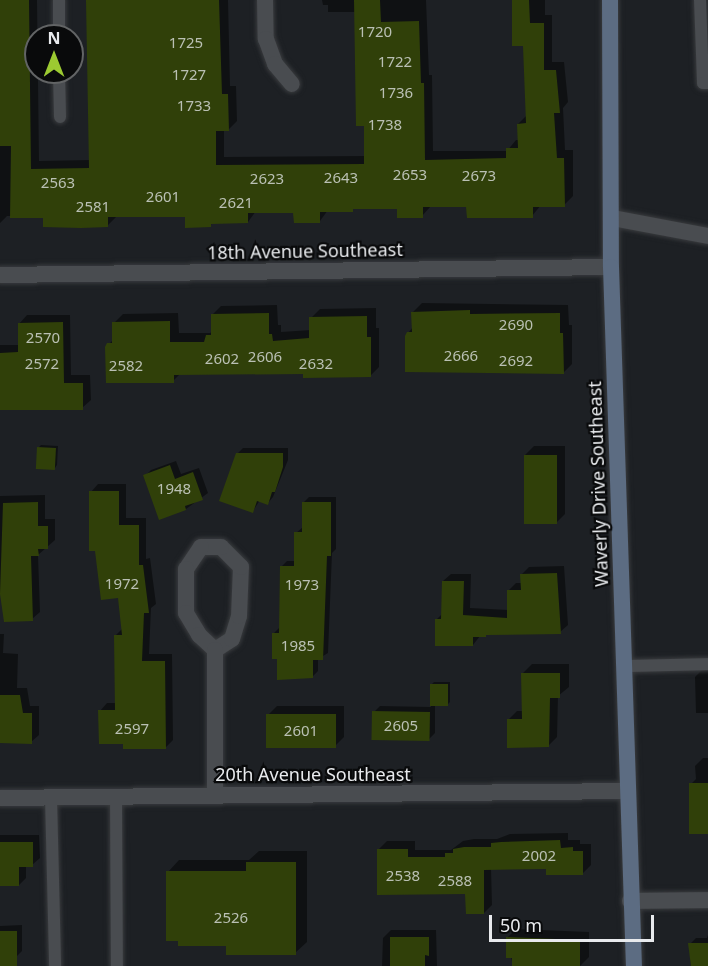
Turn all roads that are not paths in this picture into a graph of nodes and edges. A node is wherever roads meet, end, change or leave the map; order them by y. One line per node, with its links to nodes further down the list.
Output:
1 (59, 0): 5 (lane)
2 (265, 0): 8 (street)
3 (610, 0): 10 (main road, Waverly Drive Southeast)
4 (700, 0): 6 (lane)
5 (59, 24)
6 (708, 83)
7 (59, 84): 9 (lane)
8 (292, 84)
9 (60, 117)
10 (613, 218): 11 (street); 12 (main road, Waverly Drive Southeast)
11 (708, 236)
12 (611, 267): 13 (street, 18th Avenue Southeast); 16 (main road, Waverly Drive Southeast)
13 (0, 275)
14 (215, 650): 14 (street); 18 (street)
15 (708, 664): 16 (lane)
16 (623, 666): 17 (main road, Waverly Drive Southeast)
17 (627, 791): 18 (street, 20th Avenue Southeast); 23 (main road, Waverly Drive Southeast)
18 (215, 794): 19 (street, 20th Avenue Southeast)
19 (116, 796): 20 (street, 20th Avenue Southeast); 25 (lane)
20 (51, 797): 21 (street, 20th Avenue Southeast); 24 (lane)
21 (0, 798)
22 (708, 900): 23 (street)
23 (630, 901): 26 (main road, Waverly Drive Southeast)
24 (55, 966)
25 (117, 966)
26 (633, 966)

